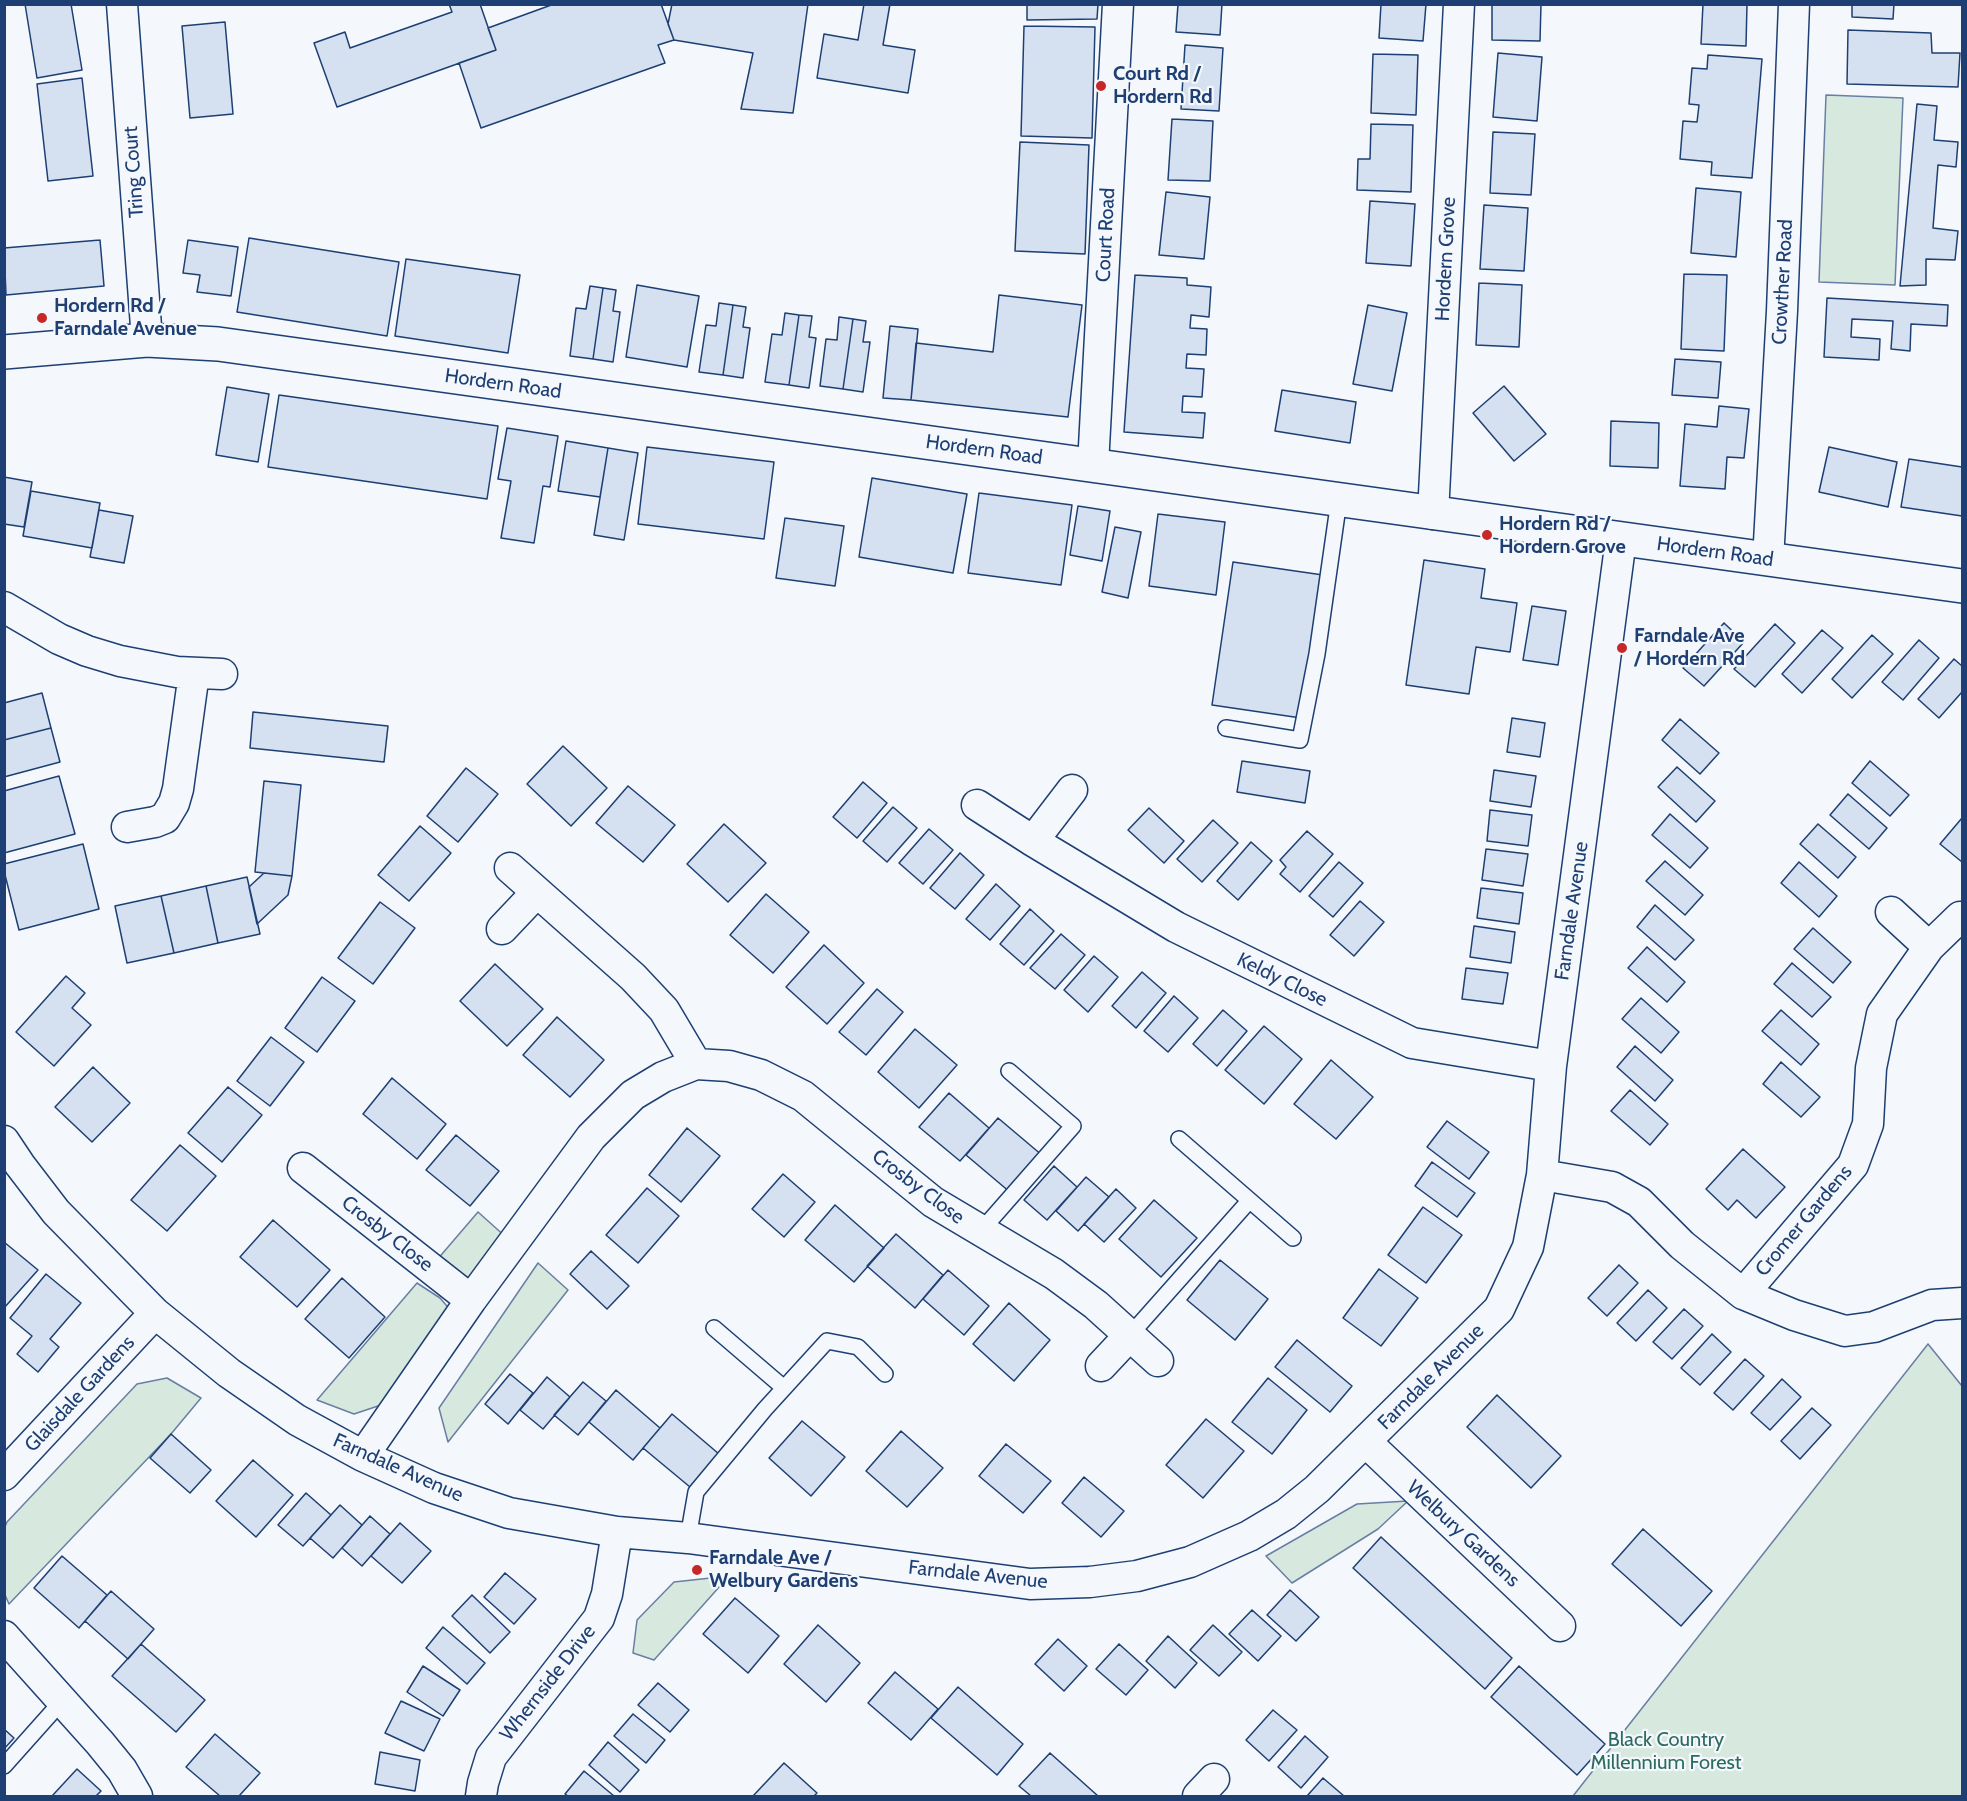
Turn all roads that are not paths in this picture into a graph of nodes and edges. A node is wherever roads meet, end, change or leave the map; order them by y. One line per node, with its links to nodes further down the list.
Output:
1 (122, 4): 5 (street, Tring Court)
2 (1118, 4): 7 (street, Court Road)
3 (1459, 4): 9 (street, Hordern Grove)
4 (1794, 4): 11 (street, Crowther Road)
5 (147, 340): 6 (street, Hordern Road); 7 (street, Hordern Road)
6 (4, 352)
7 (1093, 465): 8 (street, Hordern Road)
8 (1339, 500): 9 (street, Hordern Road); 14 (lane)
9 (1433, 514): 10 (street, Hordern Road)
10 (1621, 539): 11 (street, Hordern Road); 26 (street, Farndale Avenue)
11 (1768, 560): 12 (street, Hordern Road)
12 (1962, 586)
13 (4, 607): 17 (street)
14 (1226, 728)
15 (1072, 790): 18 (street)
16 (977, 805): 18 (street, Keldy Close)
17 (127, 827)
18 (1033, 841): 26 (street, Keldy Close)
19 (510, 868): 20 (street)
20 (537, 892): 23 (street); 25 (street)
21 (1891, 912): 24 (street)
22 (1960, 917): 24 (street, Cromer Gardens)
23 (502, 929)
24 (1929, 948): 35 (street, Cromer Gardens)
25 (696, 1064): 33 (street, Crosby Close); 36 (street, Crosby Close)
26 (1551, 1066): 31 (street, Farndale Avenue)
27 (1009, 1071): 33 (lane)
28 (1179, 1139): 32 (lane)
29 (4, 1141): 38 (street, Farndale Avenue)
30 (303, 1168): 36 (street, Crosby Close)
31 (1542, 1176): 35 (street, Cromer Gardens); 45 (street, Farndale Avenue)
32 (1249, 1201): 34 (lane); 40 (lane)
33 (980, 1232): 40 (street, Crosby Close)
34 (1293, 1238)
35 (1743, 1294): 37 (street, Cromer Gardens)
36 (471, 1300): 46 (street, Crosby Close)
37 (1962, 1303)
38 (155, 1313): 46 (street, Farndale Avenue); 47 (street, Glaisdale Gardens)
39 (714, 1328): 44 (lane)
40 (1130, 1335): 41 (street, Crosby Close); 42 (street)
41 (1158, 1361)
42 (1101, 1366)
43 (885, 1374): 44 (lane)
44 (784, 1388): 49 (lane)
45 (1366, 1442): 49 (street, Farndale Avenue); 50 (street, Welbury Gardens)
46 (363, 1456): 48 (street, Farndale Avenue)
47 (4, 1475)
48 (617, 1532): 49 (street, Farndale Avenue); 55 (street, Whernside Drive)
49 (688, 1538)
50 (1560, 1626)
51 (4, 1636): 52 (street)
52 (62, 1701): 53 (lane); 54 (street)
53 (4, 1766)
54 (137, 1797)
55 (481, 1797)

